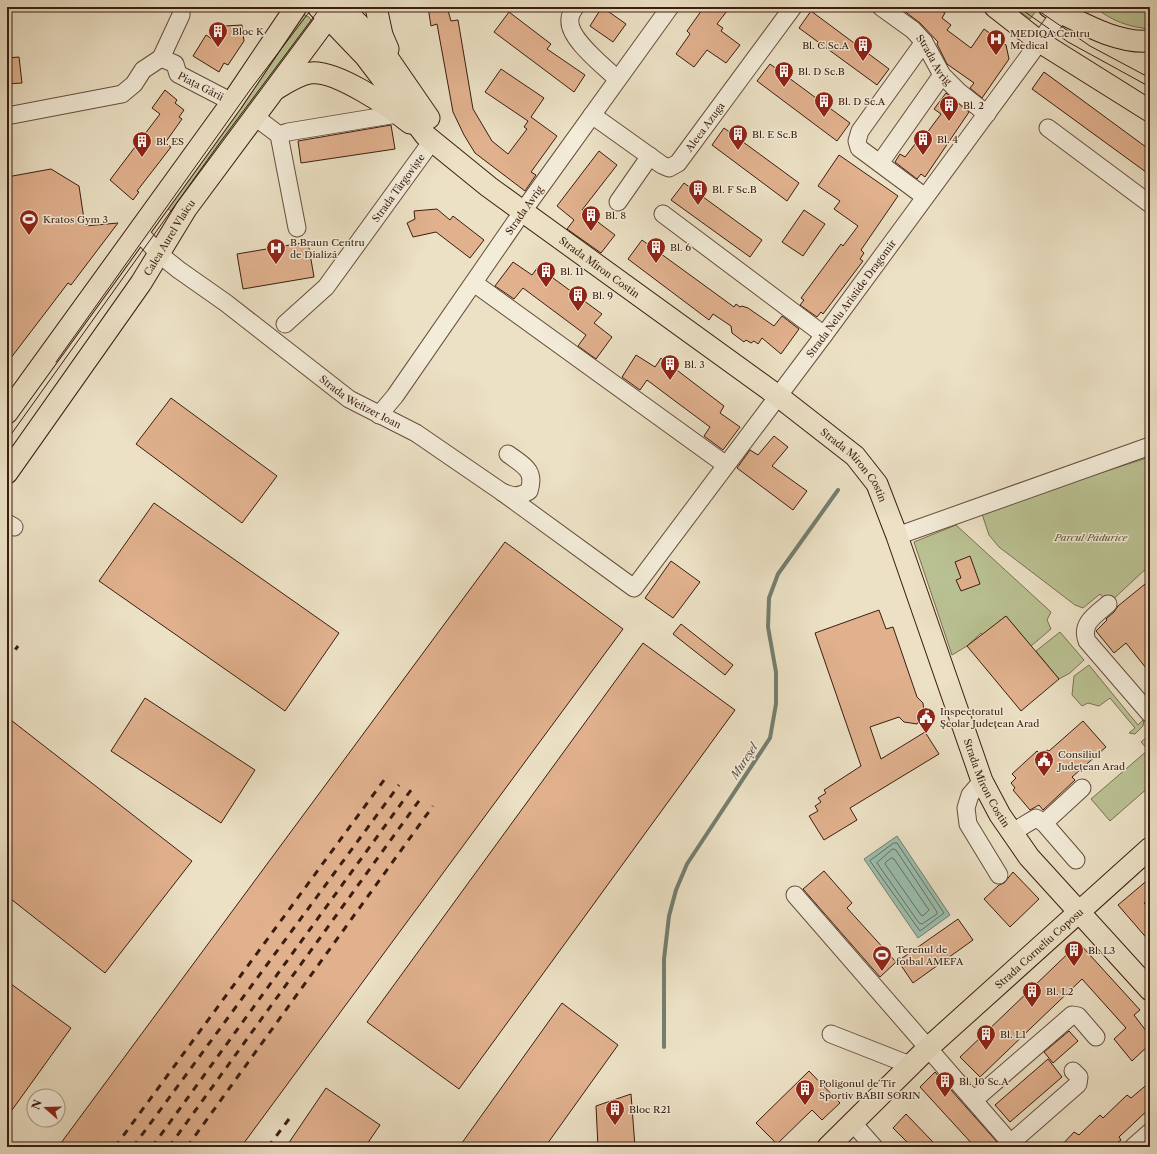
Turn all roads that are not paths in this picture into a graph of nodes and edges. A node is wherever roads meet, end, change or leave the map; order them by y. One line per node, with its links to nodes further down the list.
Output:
1 (181, 7): 14 (street)
2 (296, 7): 19 (main road)
3 (376, 7): 15 (main road)
4 (575, 7): 17 (street)
5 (670, 7): 17 (street, Strada Avrig)
6 (793, 7): 29 (street, Aleea Azuga)
7 (881, 7): 12 (street, Strada Avrig)
8 (995, 7): 13 (main road)
9 (331, 9): 15 (main road, Strada Miron Costin); 18 (main road, Calea Aurel Vlaicu); 28 (main road, Strada Miron Costin)
10 (1059, 9): 11 (main road); 13 (street, Strada Nelu Aristide Dragomir)
11 (1150, 41)
12 (924, 42): 16 (street, Strada Avrig); 31 (street)
13 (1040, 42): 20 (main road); 23 (street, Strada Nelu Aristide Dragomir)
14 (161, 58): 19 (street, Piața Gării); 24 (street)
15 (396, 68): 30 (main road, Strada Miron Costin)
16 (942, 75): 23 (street, Strada Avrig); 31 (street)
17 (618, 79): 22 (street, Strada Avrig)
18 (272, 91): 21 (main road); 25 (main road, Calea Aurel Vlaicu)
19 (232, 102): 38 (main road)
20 (1150, 111)
21 (397, 114): 27 (street); 28 (main road)
22 (592, 114): 29 (street, Aleea Azuga); 35 (street, Strada Avrig)
23 (987, 114): 32 (street, Strada Nelu Aristide Dragomir)
24 (7, 116)
25 (254, 116): 27 (street); 39 (main road, Calea Aurel Vlaicu)
26 (1048, 128): 34 (street)
27 (280, 135): 37 (street)
28 (429, 138): 30 (main road, Strada Miron Costin); 41 (street, Strada Târgoviște)
29 (650, 156): 33 (street)
30 (451, 157): 35 (main road, Strada Miron Costin)
31 (880, 163): 32 (street)
32 (925, 197): 42 (street, Strada Nelu Aristide Dragomir)
33 (618, 202)
34 (1150, 204)
35 (523, 211): 40 (street, Strada Avrig); 43 (main road, Strada Miron Costin)
36 (663, 214): 42 (street)
37 (297, 228)
38 (139, 232): 39 (street, Strada Weitzer Ioan); 44 (main road)
39 (159, 254): 45 (street, Strada Weitzer Ioan); 49 (main road, Calea Aurel Vlaicu)
40 (474, 283): 45 (street, Strada Avrig); 48 (street)
41 (285, 324)
42 (824, 335): 43 (street, Strada Nelu Aristide Dragomir)
43 (778, 396): 48 (street, Strada Nelu Aristide Dragomir); 51 (main road, Strada Miron Costin)
44 (7, 414)
45 (379, 415): 50 (street, Strada Weitzer Ioan)
46 (1150, 446): 51 (street)
47 (508, 454): 50 (street, Strada Weitzer Ioan)
48 (726, 465): 52 (street, Strada Nelu Aristide Dragomir)
49 (7, 473)
50 (502, 492): 52 (street, Strada Weitzer Ioan)
51 (897, 536): 55 (main road, Strada Miron Costin)
52 (634, 588)
53 (1108, 604): 54 (street)
54 (1150, 714)
55 (982, 781): 58 (main road, Strada Miron Costin); 61 (street)
56 (1082, 788): 57 (street)
57 (1044, 823): 58 (street); 60 (street)
58 (1011, 833): 63 (main road, Strada Miron Costin)
59 (1150, 848): 63 (main road, Strada Corneliu Coposu)
60 (1076, 860)
61 (999, 876)
62 (795, 895): 67 (street)
63 (1078, 913): 64 (main road, Strada Miron Costin); 67 (main road, Strada Corneliu Coposu)
64 (1150, 990)
65 (831, 1034): 68 (street)
66 (1096, 1037): 70 (street)
67 (928, 1048): 68 (main road, Strada Corneliu Coposu); 70 (street)
68 (910, 1065): 71 (main road, Strada Corneliu Coposu)
69 (1073, 1071): 70 (street)
70 (974, 1100)
71 (852, 1122): 73 (main road, Strada Corneliu Coposu); 74 (street)
72 (1150, 1132): 75 (street)
73 (828, 1147)
74 (874, 1147)
75 (1133, 1147)

